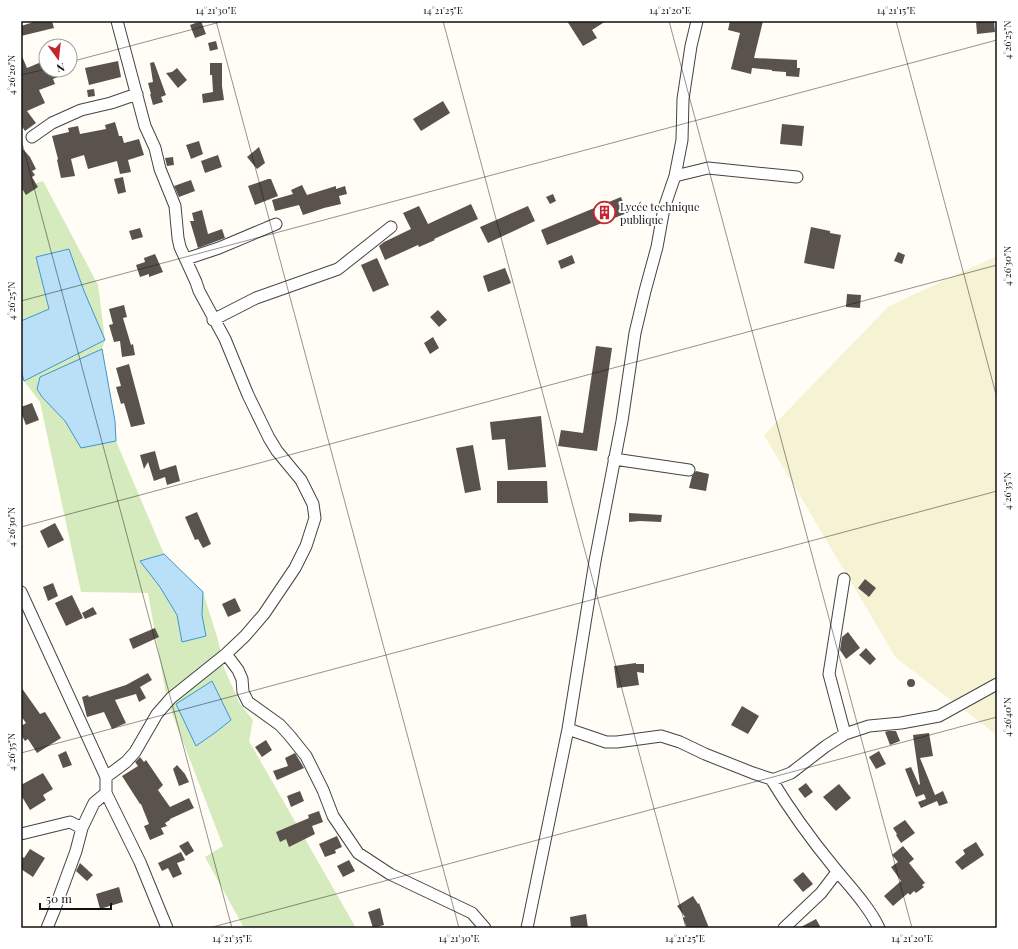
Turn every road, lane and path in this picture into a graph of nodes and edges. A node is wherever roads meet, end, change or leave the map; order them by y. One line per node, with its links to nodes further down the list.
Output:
1 (117, 21): 3 (street)
2 (697, 21): 5 (street)
3 (137, 94): 4 (street); 9 (street)
4 (32, 137)
5 (675, 176): 6 (street); 11 (street)
6 (797, 177)
7 (276, 224): 9 (street)
8 (391, 227): 10 (street)
9 (186, 259): 10 (street)
10 (213, 320): 16 (street)
11 (614, 459): 12 (street); 18 (street)
12 (689, 470)
13 (844, 579): 19 (street)
14 (21, 592): 15 (street)
15 (24, 605): 20 (street)
16 (226, 654): 20 (street); 28 (street)
17 (997, 684): 19 (street)
18 (568, 729): 21 (street); 29 (street)
19 (845, 734): 21 (street)
20 (106, 777): 22 (street)
21 (771, 779): 25 (street)
22 (106, 793): 23 (street); 27 (street)
23 (82, 828): 24 (street); 26 (street)
24 (21, 834)
25 (837, 872): 30 (street); 31 (street)
26 (47, 928)
27 (167, 928)
28 (484, 928)
29 (527, 928)
30 (784, 928)
31 (879, 928)

